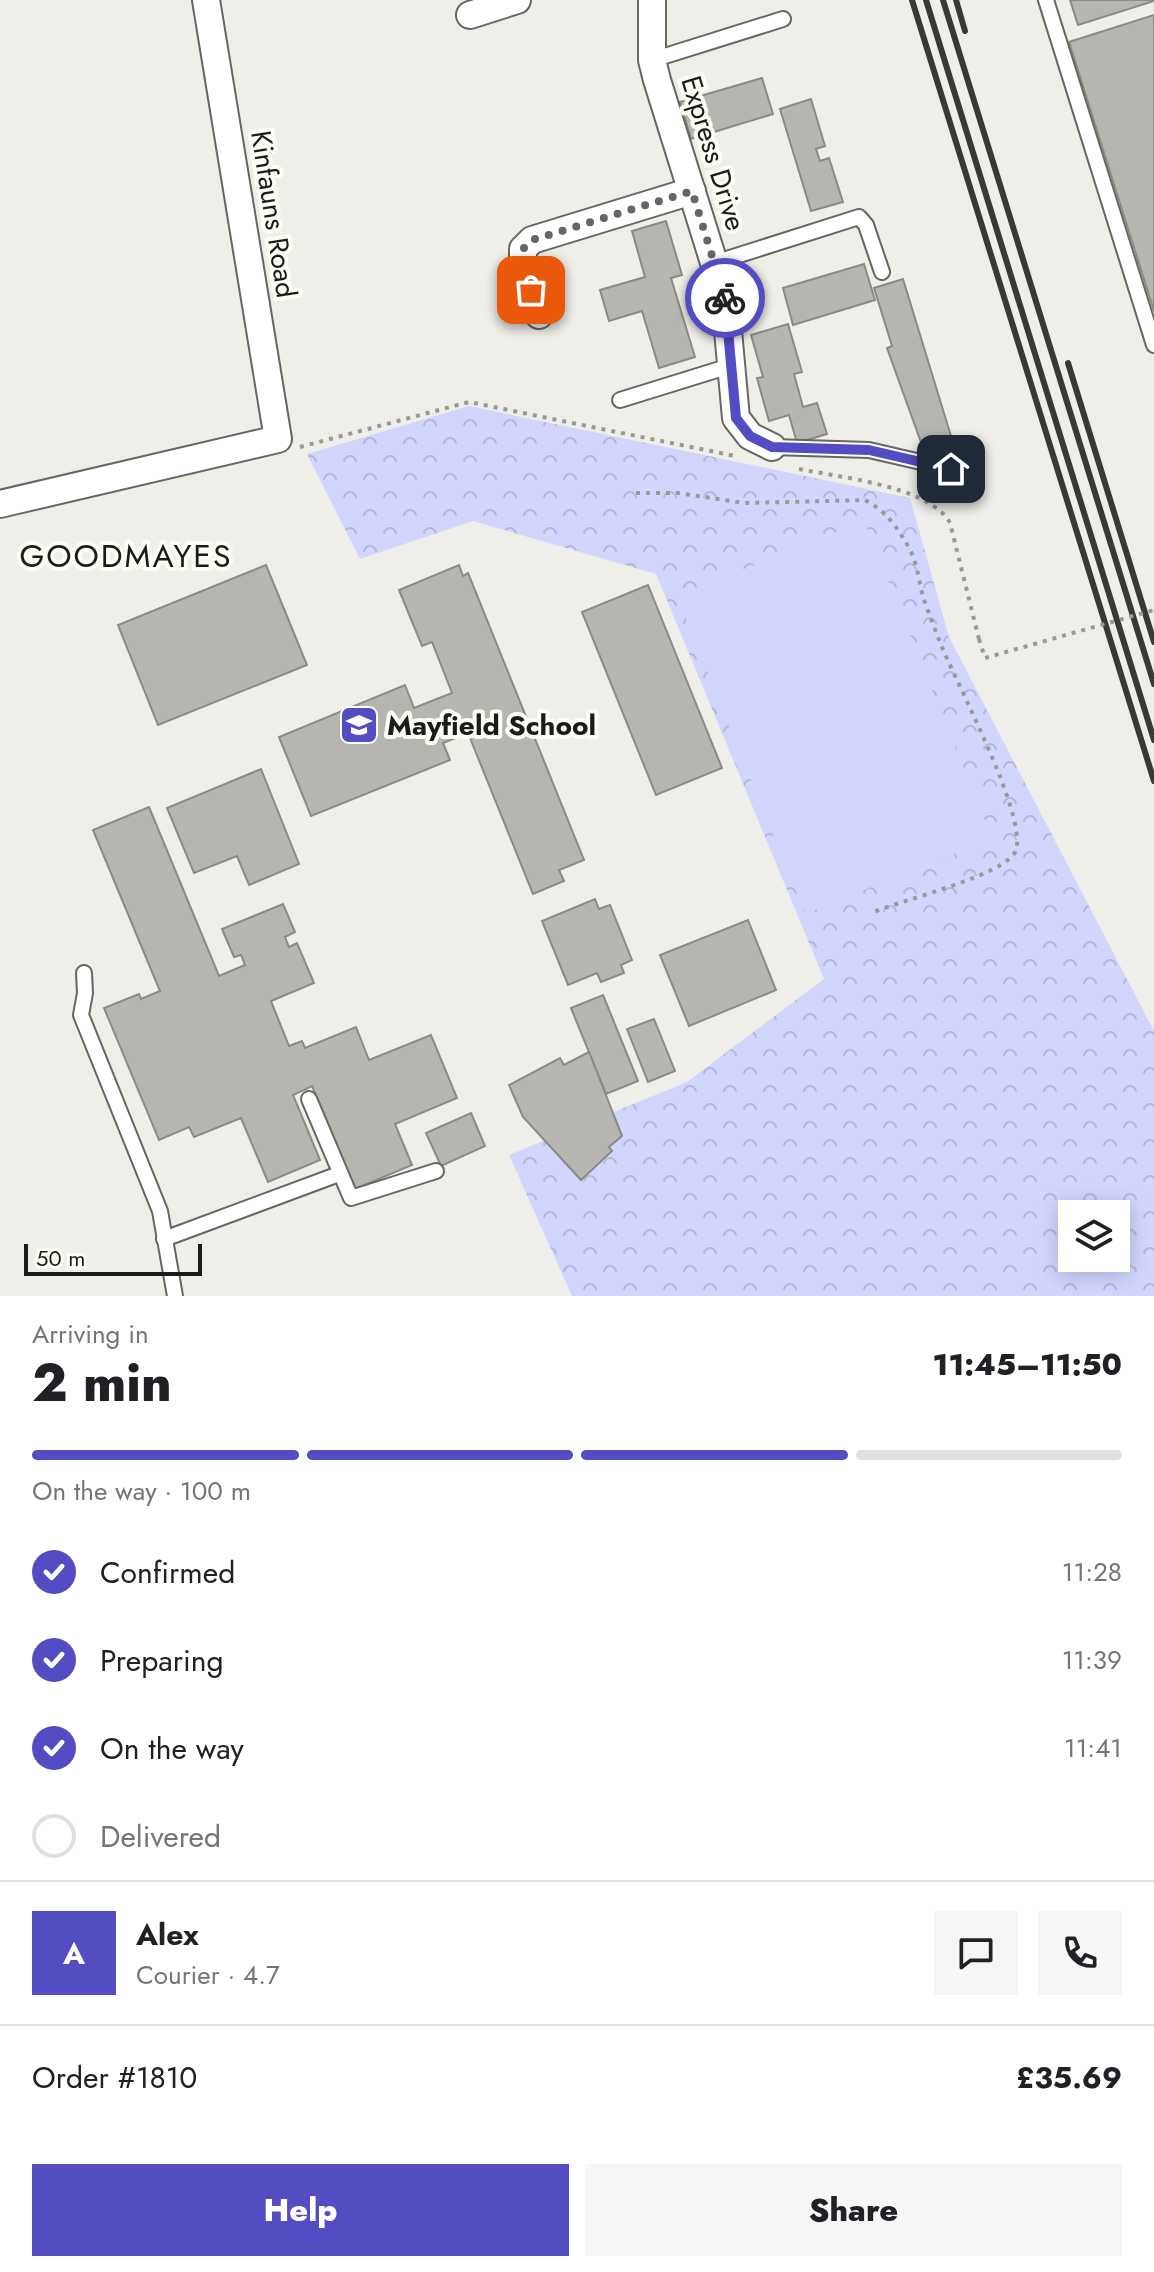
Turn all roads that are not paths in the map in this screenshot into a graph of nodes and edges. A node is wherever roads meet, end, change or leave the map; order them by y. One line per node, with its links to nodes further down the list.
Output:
1 (206, 0): 17 (street, Kinfauns Road)
2 (517, 0): 5 (street)
3 (652, 0): 7 (street, Express Drive)
4 (1046, 0): 12 (lane)
5 (470, 15)
6 (783, 19): 7 (lane)
7 (652, 60): 8 (street, Express Drive)
8 (692, 191): 9 (street, Express Drive); 11 (street)
9 (714, 263): 10 (lane); 13 (street, Express Drive)
10 (882, 272)
11 (539, 315)
12 (1154, 345)
13 (733, 365): 14 (lane); 15 (street, Express Drive)
14 (620, 400)
15 (772, 447): 16 (lane)
16 (951, 469)
17 (0, 504)
18 (84, 973): 22 (lane)
19 (309, 1099): 21 (lane)
20 (436, 1171): 21 (lane)
21 (339, 1174): 22 (lane)
22 (164, 1239): 23 (lane)
23 (175, 1296)

